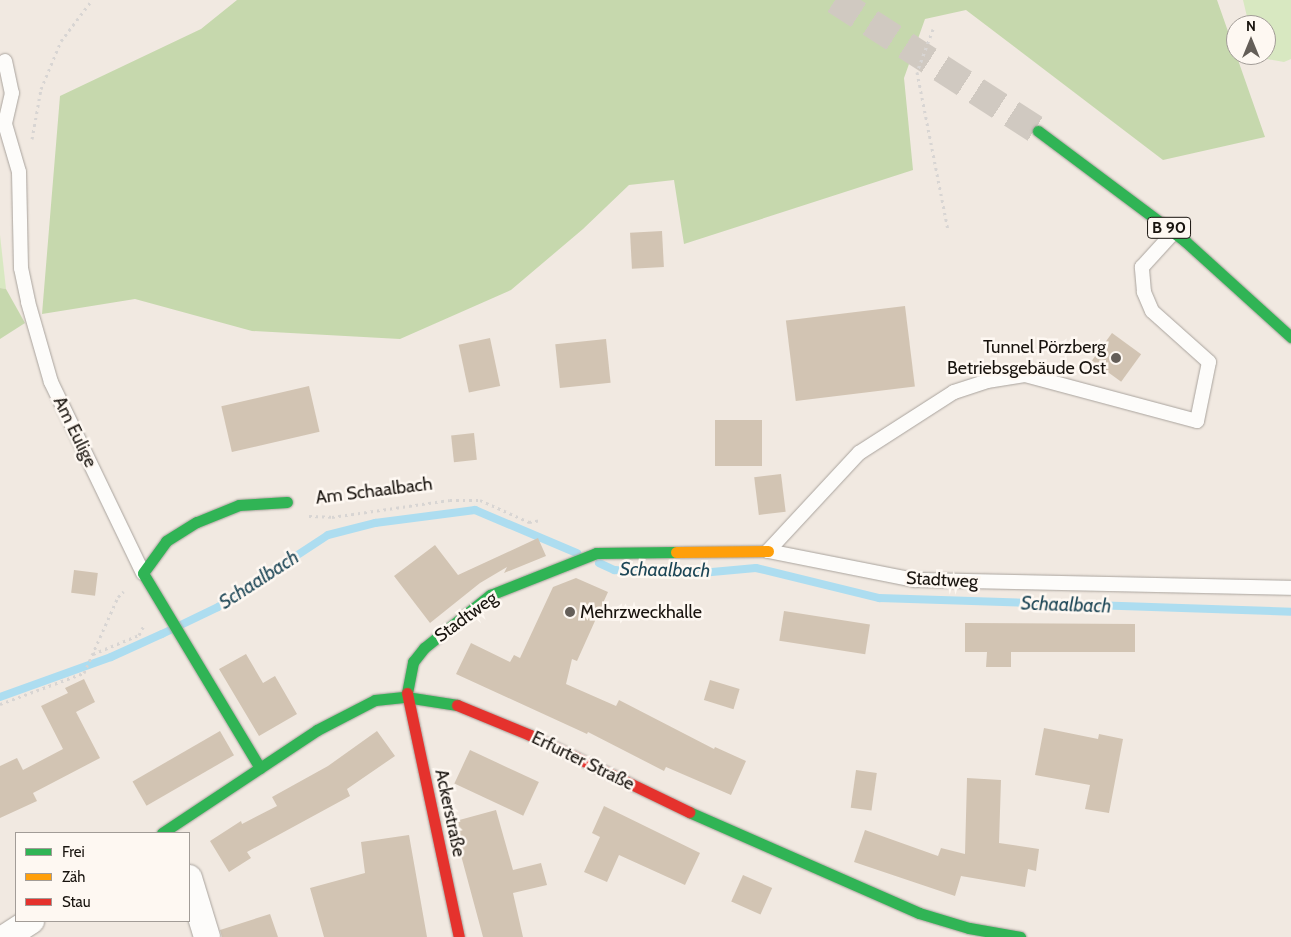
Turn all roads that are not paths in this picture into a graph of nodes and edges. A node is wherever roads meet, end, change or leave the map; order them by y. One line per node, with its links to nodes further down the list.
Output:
1 (5, 61): 7 (lane, Am Eulige)
2 (1038, 131): 3 (street, B 90)
3 (1174, 232): 4 (street, B 90); 6 (lane)
4 (1291, 337)
5 (287, 502): 7 (street)
6 (768, 551): 8 (lane, Stadtweg); 9 (street, Stadtweg)
7 (143, 573): 10 (street, Am Eulige)
8 (1291, 588)
9 (406, 697): 10 (street, Erfurter Straße); 14 (street, Erfurter Straße); 17 (street, Ackerstraße)
10 (260, 768): 11 (street, Erfurter Straße)
11 (168, 831)
12 (190, 881): 16 (street)
13 (29, 922): 15 (street)
14 (970, 933): 18 (street, Erfurter Straße)
15 (6, 937)
16 (207, 937)
17 (459, 937)
18 (1020, 937)

